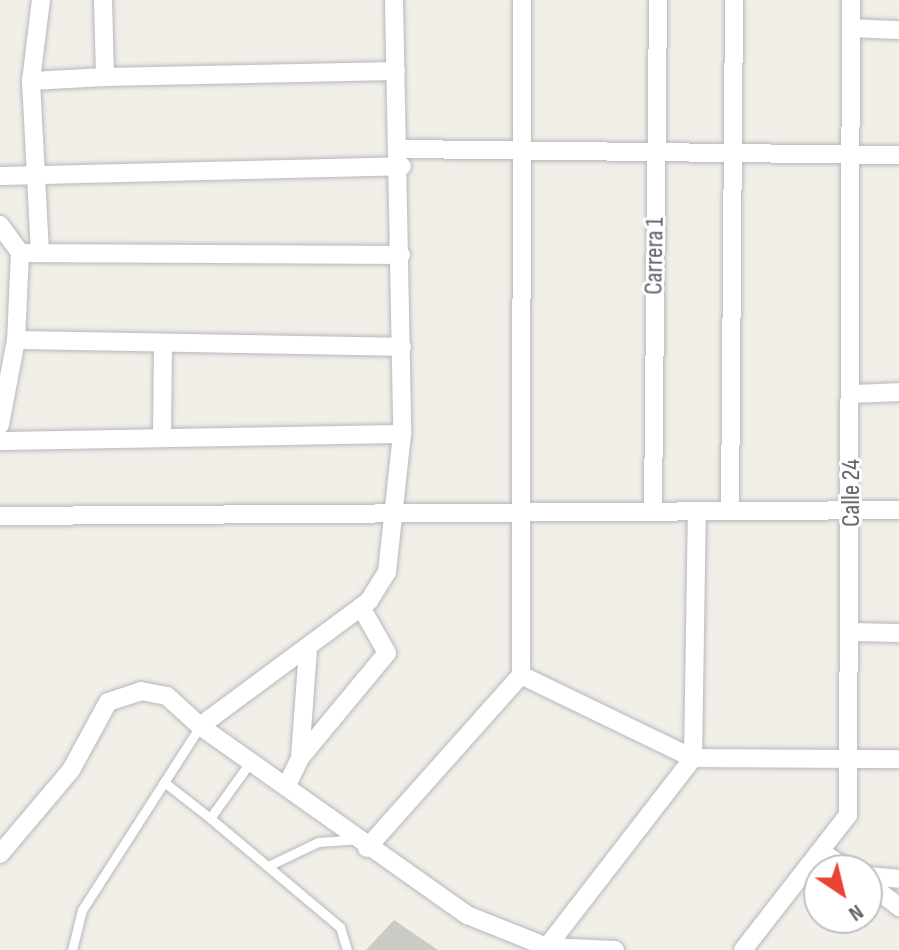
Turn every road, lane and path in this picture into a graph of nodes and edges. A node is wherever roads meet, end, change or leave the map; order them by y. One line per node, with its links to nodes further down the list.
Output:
1 (41, 0): 12 (street)
2 (103, 0): 11 (street)
3 (394, 0): 10 (street)
4 (522, 0): 14 (street)
5 (658, 0): 17 (street, Carrera 1)
6 (734, 0): 15 (street)
7 (851, 0): 8 (street, Calle 24)
8 (851, 28): 9 (street); 13 (street, Calle 24)
9 (899, 30)
10 (396, 71): 11 (street); 18 (street)
11 (105, 77): 12 (street)
12 (31, 81): 19 (street)
13 (852, 154): 15 (street); 16 (street); 29 (street, Calle 24)
14 (519, 155): 17 (street); 18 (street); 39 (street)
15 (732, 155): 17 (street); 38 (street)
16 (899, 155)
17 (656, 156): 36 (street, Carrera 1)
18 (402, 158): 19 (street); 24 (street)
19 (35, 170): 20 (street); 23 (street)
20 (0, 176)
21 (0, 225): 22 (street)
22 (20, 253): 23 (street); 25 (street)
23 (40, 253): 24 (street)
24 (401, 255): 27 (street)
25 (16, 340): 26 (street); 30 (street)
26 (163, 343): 27 (street); 32 (street)
27 (402, 347): 31 (street)
28 (899, 392): 29 (street)
29 (852, 394): 34 (street, Calle 24)
30 (0, 425)
31 (402, 434): 32 (street); 40 (street)
32 (162, 438): 33 (street)
33 (0, 441)
34 (852, 510): 35 (street); 38 (street); 43 (street, Calle 24)
35 (899, 510)
36 (653, 511): 37 (street); 39 (street)
37 (697, 511): 38 (street); 49 (street)
38 (730, 511)
39 (518, 512): 40 (street); 46 (street)
40 (397, 513): 41 (street); 42 (street)
41 (0, 516)
42 (361, 607): 45 (street); 48 (street)
43 (852, 632): 44 (street); 50 (street, Calle 24)
44 (899, 633)
45 (308, 648): 47 (street); 48 (street)
46 (521, 675): 49 (street); 56 (street)
47 (200, 726): 52 (street); 53 (lane); 58 (street)
48 (300, 758): 54 (street)
49 (693, 758): 50 (street); 62 (street)
50 (852, 759): 51 (street); 57 (street, Calle 24)
51 (899, 759)
52 (251, 761): 54 (street); 55 (lane)
53 (164, 782): 55 (lane); 63 (lane)
54 (288, 783): 56 (street)
55 (210, 818): 59 (lane)
56 (362, 844): 59 (lane); 62 (street)
57 (822, 853): 66 (street, Calle 24)
58 (0, 854)
59 (268, 866): 64 (lane)
60 (883, 893): 61 (street)
61 (899, 907)
62 (548, 949): 65 (street)
63 (72, 950)
64 (347, 950)
65 (615, 950)
66 (743, 950)

